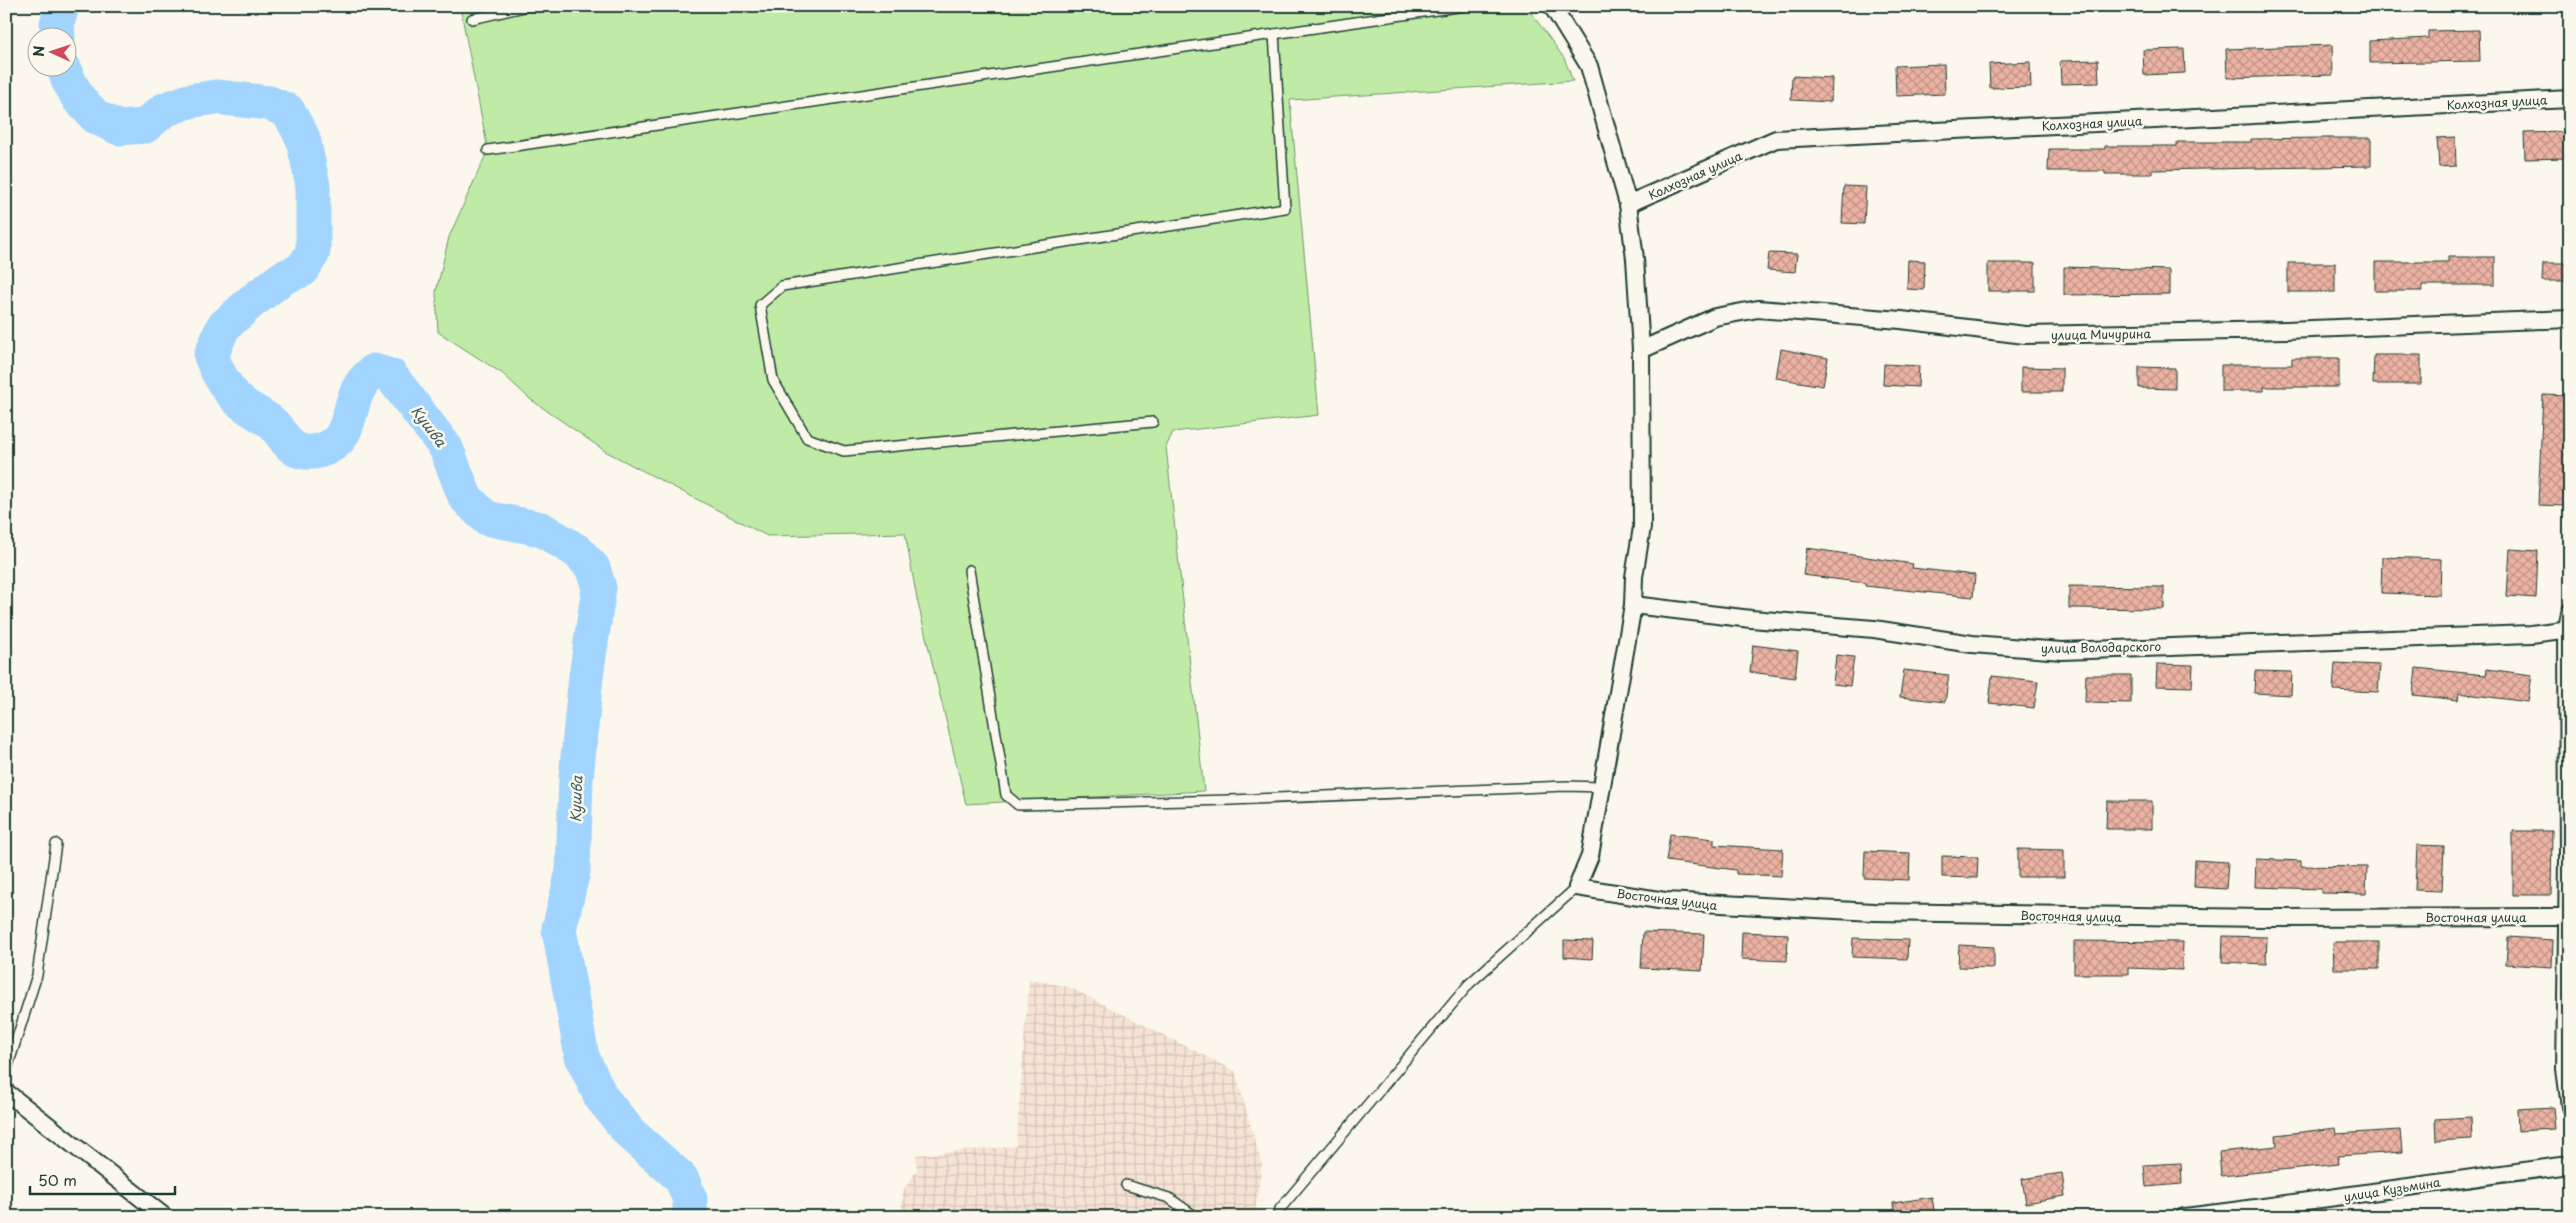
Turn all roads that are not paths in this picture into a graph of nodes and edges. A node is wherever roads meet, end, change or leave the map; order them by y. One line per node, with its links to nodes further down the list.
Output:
1 (528, 6): 4 (lane)
2 (1464, 6): 5 (lane)
3 (1552, 6): 8 (street)
4 (472, 19)
5 (1274, 34): 7 (lane); 11 (lane)
6 (2570, 99): 8 (street, Колхозная улица)
7 (488, 150)
8 (1628, 204): 10 (street)
9 (2570, 319): 10 (street, улица Мичурина)
10 (1641, 350): 13 (street)
11 (1153, 422)
12 (969, 570): 16 (lane)
13 (1633, 605): 15 (street, улица Володарского); 16 (street)
14 (2570, 612): 15 (street)
15 (2568, 629): 18 (street)
16 (1602, 787): 19 (street)
17 (56, 844): 21 (lane)
18 (2569, 859): 20 (street)
19 (1577, 887): 20 (street, Восточная улица); 29 (lane)
20 (2567, 917): 23 (street)
21 (6, 1072)
22 (6, 1092): 27 (street)
23 (2570, 1107)
24 (2570, 1164): 26 (street, улица Кузьмина)
25 (1126, 1185): 28 (lane)
26 (2274, 1212): 30 (street, улица Кузьмина)
27 (166, 1217)
28 (1196, 1217)
29 (1277, 1217)
30 (2184, 1217)

